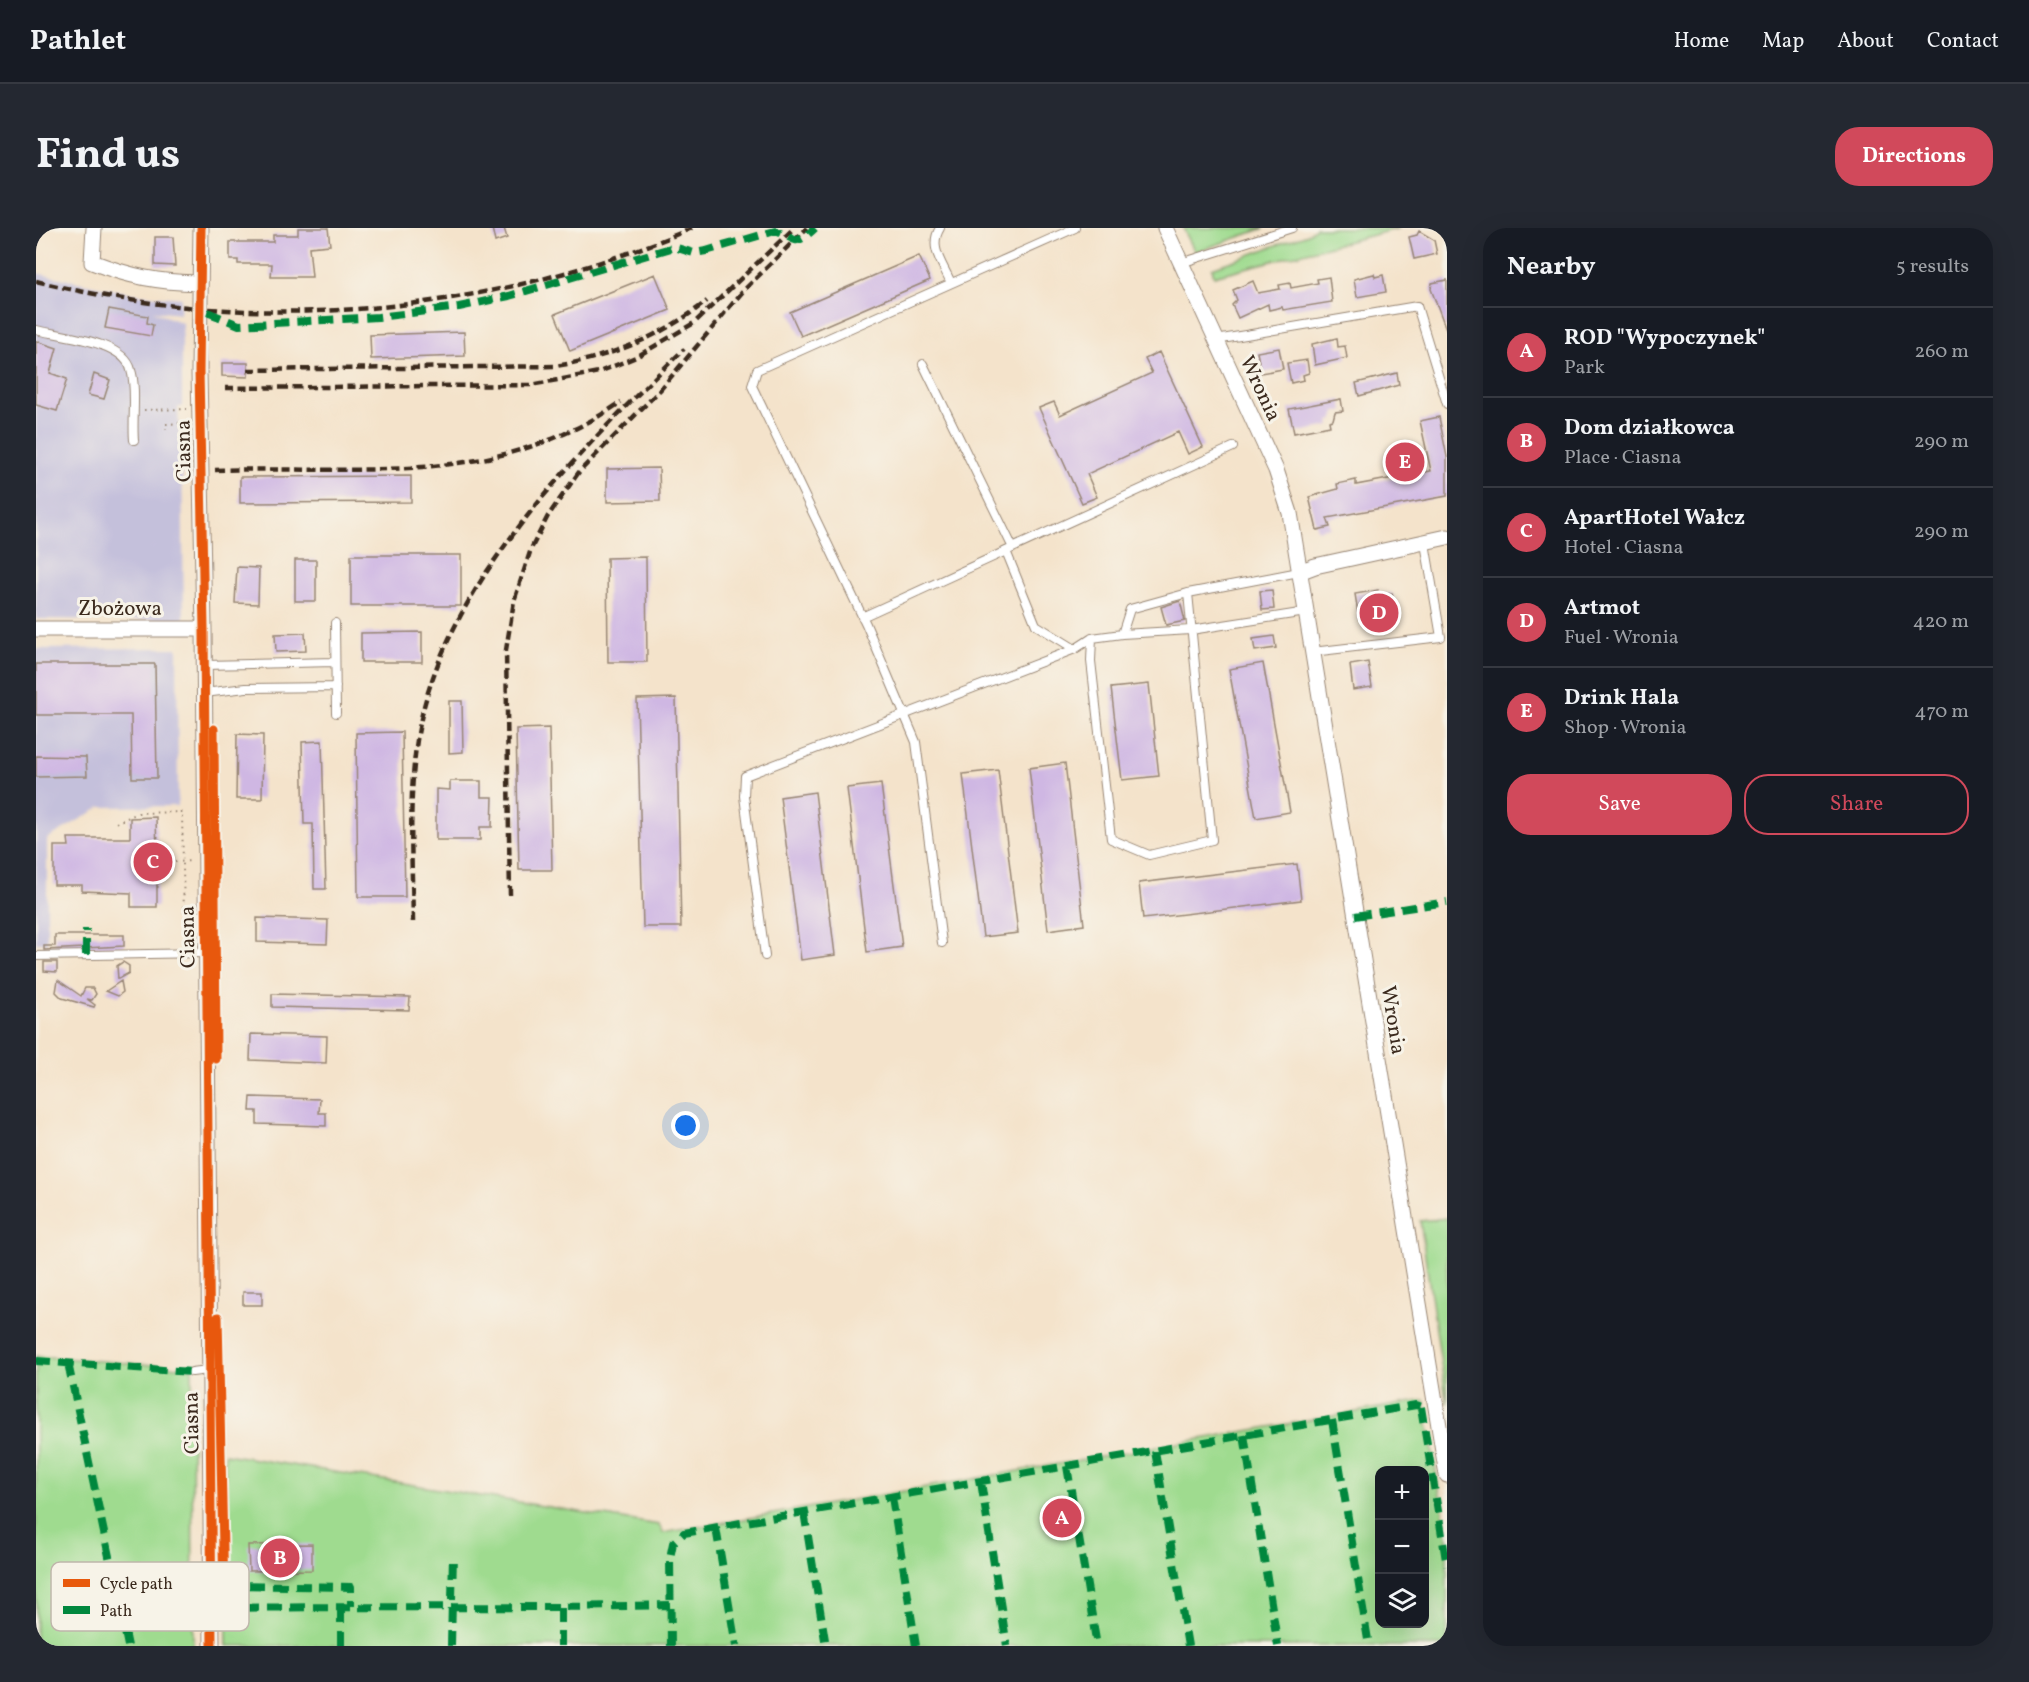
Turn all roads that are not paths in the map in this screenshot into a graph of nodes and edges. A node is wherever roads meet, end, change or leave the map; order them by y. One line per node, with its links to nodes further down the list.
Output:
1 (94, 228): 8 (street)
2 (201, 228): 8 (street, Ciasna)
3 (940, 228): 9 (lane)
4 (1075, 228): 9 (lane)
5 (1165, 228): 7 (street, Wronia)
6 (1292, 228): 7 (lane)
7 (1180, 262): 11 (street, Wronia)
8 (199, 283): 25 (street, Ciasna)
9 (951, 283): 22 (lane)
10 (36, 330): 14 (lane)
11 (1216, 340): 13 (lane); 19 (street, Wronia)
12 (923, 363): 18 (lane)
13 (1447, 404)
14 (134, 440)
15 (1233, 447): 18 (lane)
16 (1447, 537): 17 (street)
17 (1425, 543): 19 (street); 30 (lane)
18 (1009, 550): 22 (lane); 29 (lane)
19 (1299, 572): 20 (lane); 21 (street, Wronia)
20 (1188, 592): 26 (lane); 27 (lane)
21 (1306, 612): 26 (lane); 30 (street, Wronia)
22 (862, 617): 36 (lane)
23 (335, 623): 31 (lane)
24 (36, 629): 25 (street, Zbożowa)
25 (204, 629): 32 (street, Ciasna)
26 (1191, 630): 27 (lane); 28 (lane)
27 (1122, 634): 28 (lane)
28 (1092, 638): 29 (lane)
29 (1075, 649): 36 (lane)
30 (1312, 652): 43 (street, Wronia)
31 (335, 662): 32 (lane); 33 (lane)
32 (204, 665): 34 (street, Ciasna)
33 (336, 687): 34 (lane); 35 (lane)
34 (204, 693): 38 (street, Ciasna)
35 (336, 713)
36 (905, 714): 37 (lane); 40 (lane)
37 (942, 943)
38 (205, 953): 39 (lane); 41 (street, Ciasna)
39 (36, 956)
40 (765, 956)
41 (208, 1370): 42 (lane); 44 (street, Ciasna)
42 (192, 1372)
43 (1447, 1475)
44 (211, 1562)
45 (212, 1631): 46 (street, Ciasna)
46 (212, 1646)

